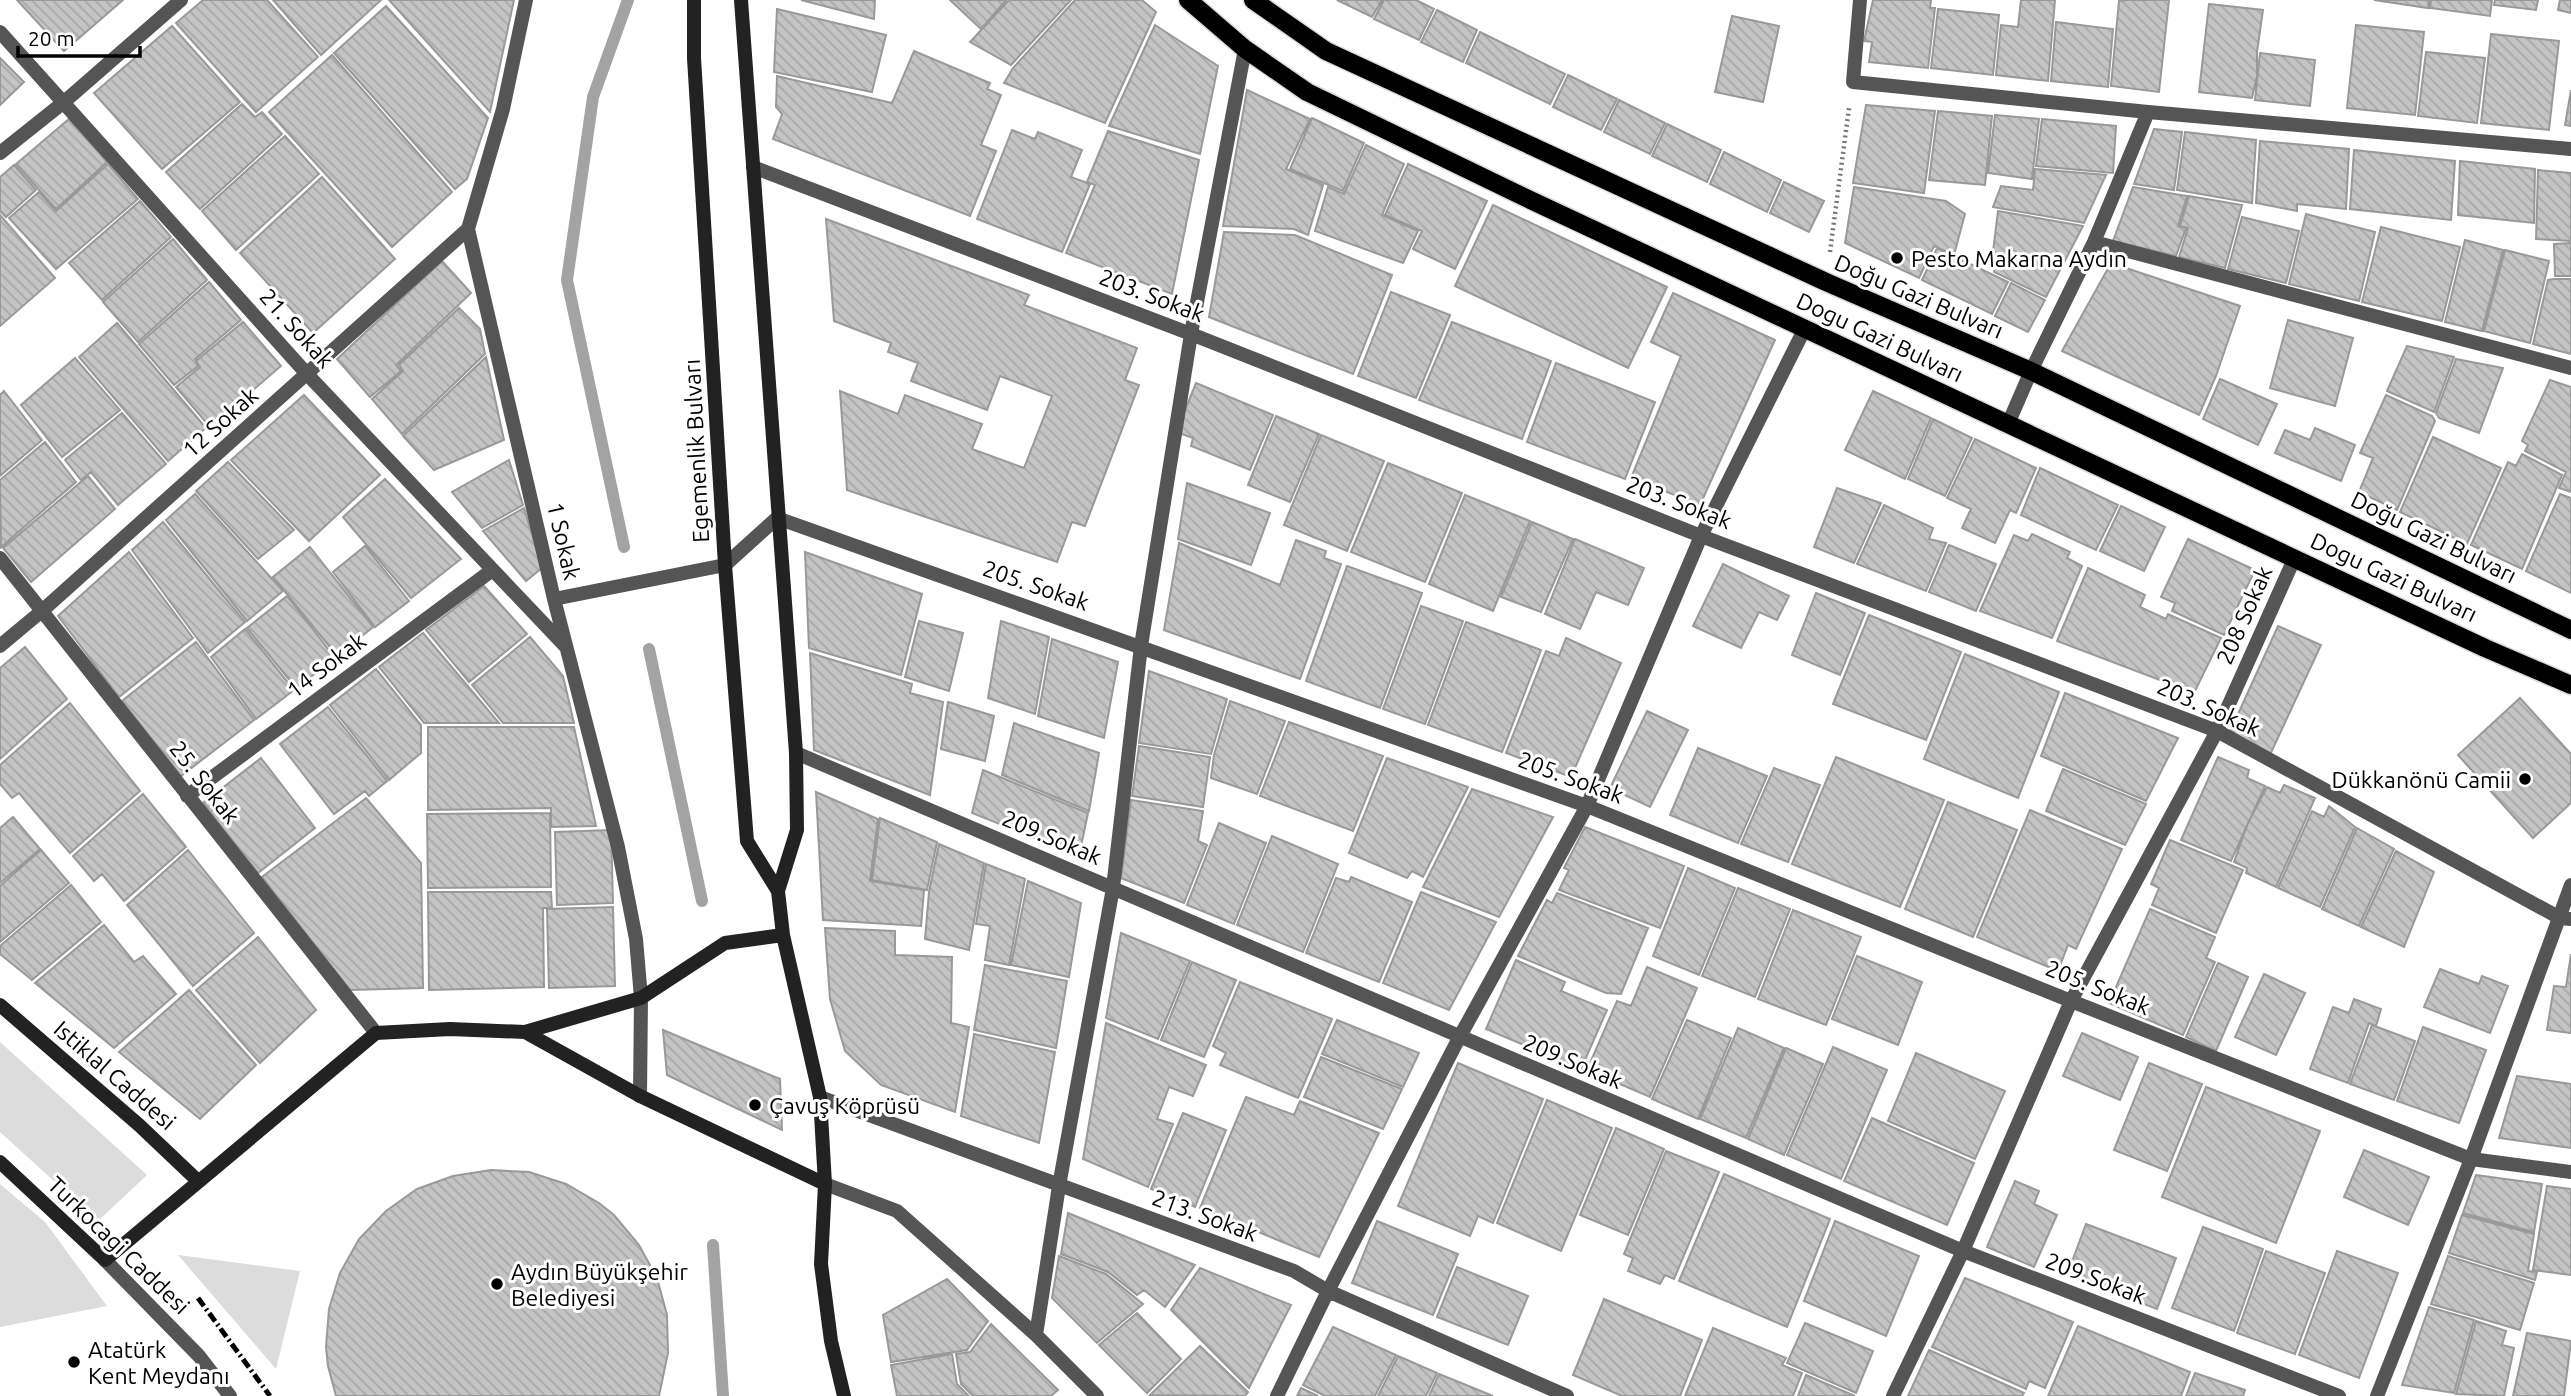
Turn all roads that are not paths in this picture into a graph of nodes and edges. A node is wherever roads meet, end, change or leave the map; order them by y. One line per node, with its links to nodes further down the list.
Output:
1 (181, 0): 10 (street)
2 (526, 0): 15 (street, 1 Sokak)
3 (694, 0): 27 (main road, Egemenlik Bulvarı)
4 (741, 0): 14 (main road, Egemenlik Bulvarı)
5 (1188, 0): 9 (main road, Dogu Gazi Bulvarı)
6 (1253, 0): 20 (main road, Doğu Gazi Bulvarı)
7 (1860, 0): 11 (street)
8 (0, 32): 10 (street, 21. Sokak)
9 (1245, 49): 17 (main road, Dogu Gazi Bulvarı); 18 (street)
10 (64, 102): 13 (street); 21 (street, 21. Sokak)
11 (2148, 112): 12 (street); 16 (street)
12 (2571, 149)
13 (0, 153)
14 (752, 166): 18 (street, 203. Sokak); 23 (main road, Egemenlik Bulvarı)
15 (468, 229): 21 (street, 12 Sokak); 29 (street, 1 Sokak)
16 (2094, 242): 19 (street); 20 (street)
17 (1805, 328): 22 (main road, Dogu Gazi Bulvarı); 24 (street)
18 (1191, 334): 24 (street, 203. Sokak); 33 (street)
19 (2571, 368)
20 (2031, 371): 22 (street); 31 (main road, Doğu Gazi Bulvarı)
21 (307, 374): 28 (street, 21. Sokak); 30 (street, 12 Sokak)
22 (2008, 424): 25 (main road, Dogu Gazi Bulvarı)
23 (777, 518): 27 (street); 33 (street, 205. Sokak); 37 (main road, Egemenlik Bulvarı)
24 (1701, 536): 36 (street, 203. Sokak); 39 (street)
25 (2295, 557): 35 (main road, Dogu Gazi Bulvarı); 36 (street, 208 Sokak)
26 (0, 558): 30 (street, 25. Sokak)
27 (726, 565): 29 (street); 42 (main road, Egemenlik Bulvarı)
28 (492, 571): 34 (street, 21. Sokak); 38 (street, 14 Sokak)
29 (554, 599): 34 (street, 1 Sokak)
30 (43, 610): 32 (street, 12 Sokak); 38 (street, 25. Sokak)
31 (2571, 630)
32 (0, 646)
33 (1140, 646): 39 (street, 205. Sokak); 41 (street)
34 (567, 648): 45 (street, 1 Sokak)
35 (2571, 685)
36 (2217, 731): 43 (street, 203. Sokak); 46 (street, 208 Sokak)
37 (796, 753): 41 (street, 209.Sokak); 42 (main road, Egemenlik Bulvarı)
38 (187, 796): 49 (street, 25. Sokak)
39 (1587, 806): 46 (street, 205. Sokak); 50 (street)
40 (2571, 885): 43 (street)
41 (1113, 888): 50 (street, 209.Sokak); 58 (street)
42 (778, 891): 44 (main road, Egemenlik Bulvarı)
43 (2565, 918): 53 (street)
44 (783, 935): 45 (main road); 52 (main road, Egemenlik Bulvarı)
45 (641, 998): 48 (main road); 51 (street, 1 Sokak)
46 (2071, 1001): 53 (street, 205. Sokak); 59 (street, 208 Sokak)
47 (0, 1005): 56 (main road, Istiklal Caddesi)
48 (525, 1032): 49 (main road); 51 (main road)
49 (376, 1033): 56 (main road)
50 (1459, 1038): 59 (street, 209.Sokak); 61 (street)
51 (640, 1096): 57 (main road)
52 (820, 1097): 57 (main road, Egemenlik Bulvarı); 58 (street, 213. Sokak)
53 (2472, 1159): 55 (street, 205. Sokak); 70 (street)
54 (0, 1162): 60 (main road, Turkocagi Caddesi)
55 (2571, 1171)
56 (198, 1181): 60 (main road)
57 (825, 1184): 62 (street); 64 (main road, Egemenlik Bulvarı)
58 (1059, 1186): 61 (street, 213. Sokak); 62 (street)
59 (1963, 1251): 68 (street, 208 Sokak); 69 (street, 209.Sokak)
60 (105, 1260): 63 (street, Turkocagi Caddesi)
61 (1328, 1291): 66 (street); 67 (street, 213. Sokak)
62 (1036, 1335): 65 (street)
63 (230, 1396)
64 (844, 1396)
65 (1097, 1396)
66 (1278, 1396)
67 (1567, 1396)
68 (1893, 1396)
69 (2339, 1396)
70 (2377, 1396)

